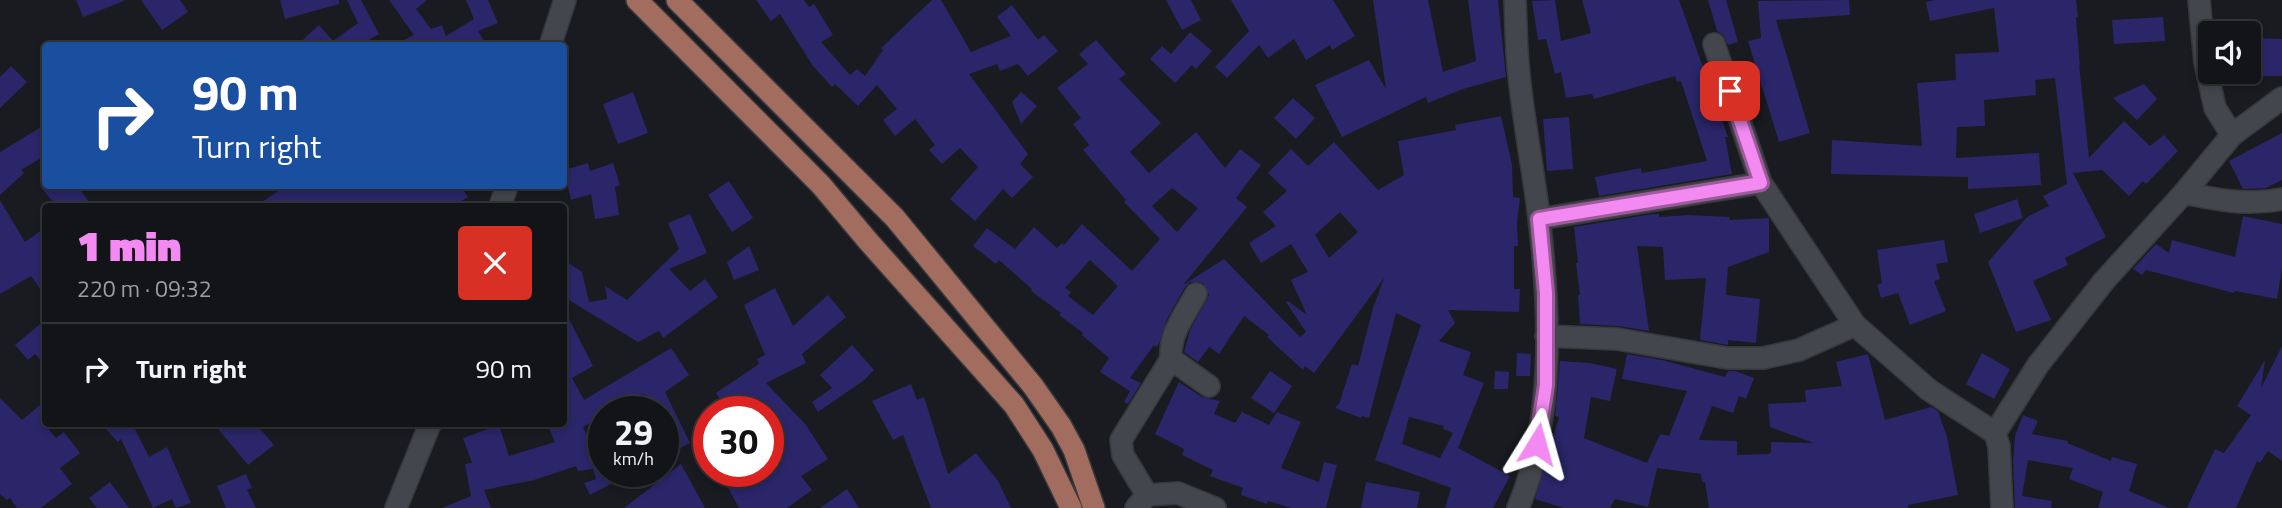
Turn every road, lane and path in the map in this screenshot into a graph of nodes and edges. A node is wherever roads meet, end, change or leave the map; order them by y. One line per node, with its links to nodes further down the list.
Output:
1 (565, 0): 6 (street)
2 (637, 0): 23 (main road)
3 (677, 0): 24 (main road)
4 (1515, 0): 13 (street)
5 (2199, 0): 9 (street)
6 (551, 42)
7 (1714, 44): 10 (street)
8 (2282, 98): 9 (street)
9 (2232, 135): 11 (street)
10 (1761, 183): 13 (street); 15 (street)
11 (2184, 193): 12 (street); 20 (street)
12 (2282, 198)
13 (1539, 219): 16 (street)
14 (1196, 293): 17 (street)
15 (1855, 325): 16 (street); 20 (street)
16 (1546, 336): 26 (street)
17 (1171, 359): 18 (street); 21 (street)
18 (1209, 386)
19 (429, 427): 22 (street)
20 (1995, 433): 27 (street)
21 (1142, 501): 25 (street)
22 (396, 508)
23 (1071, 508)
24 (1094, 508)
25 (1215, 508)
26 (1518, 508)
27 (2002, 508)

